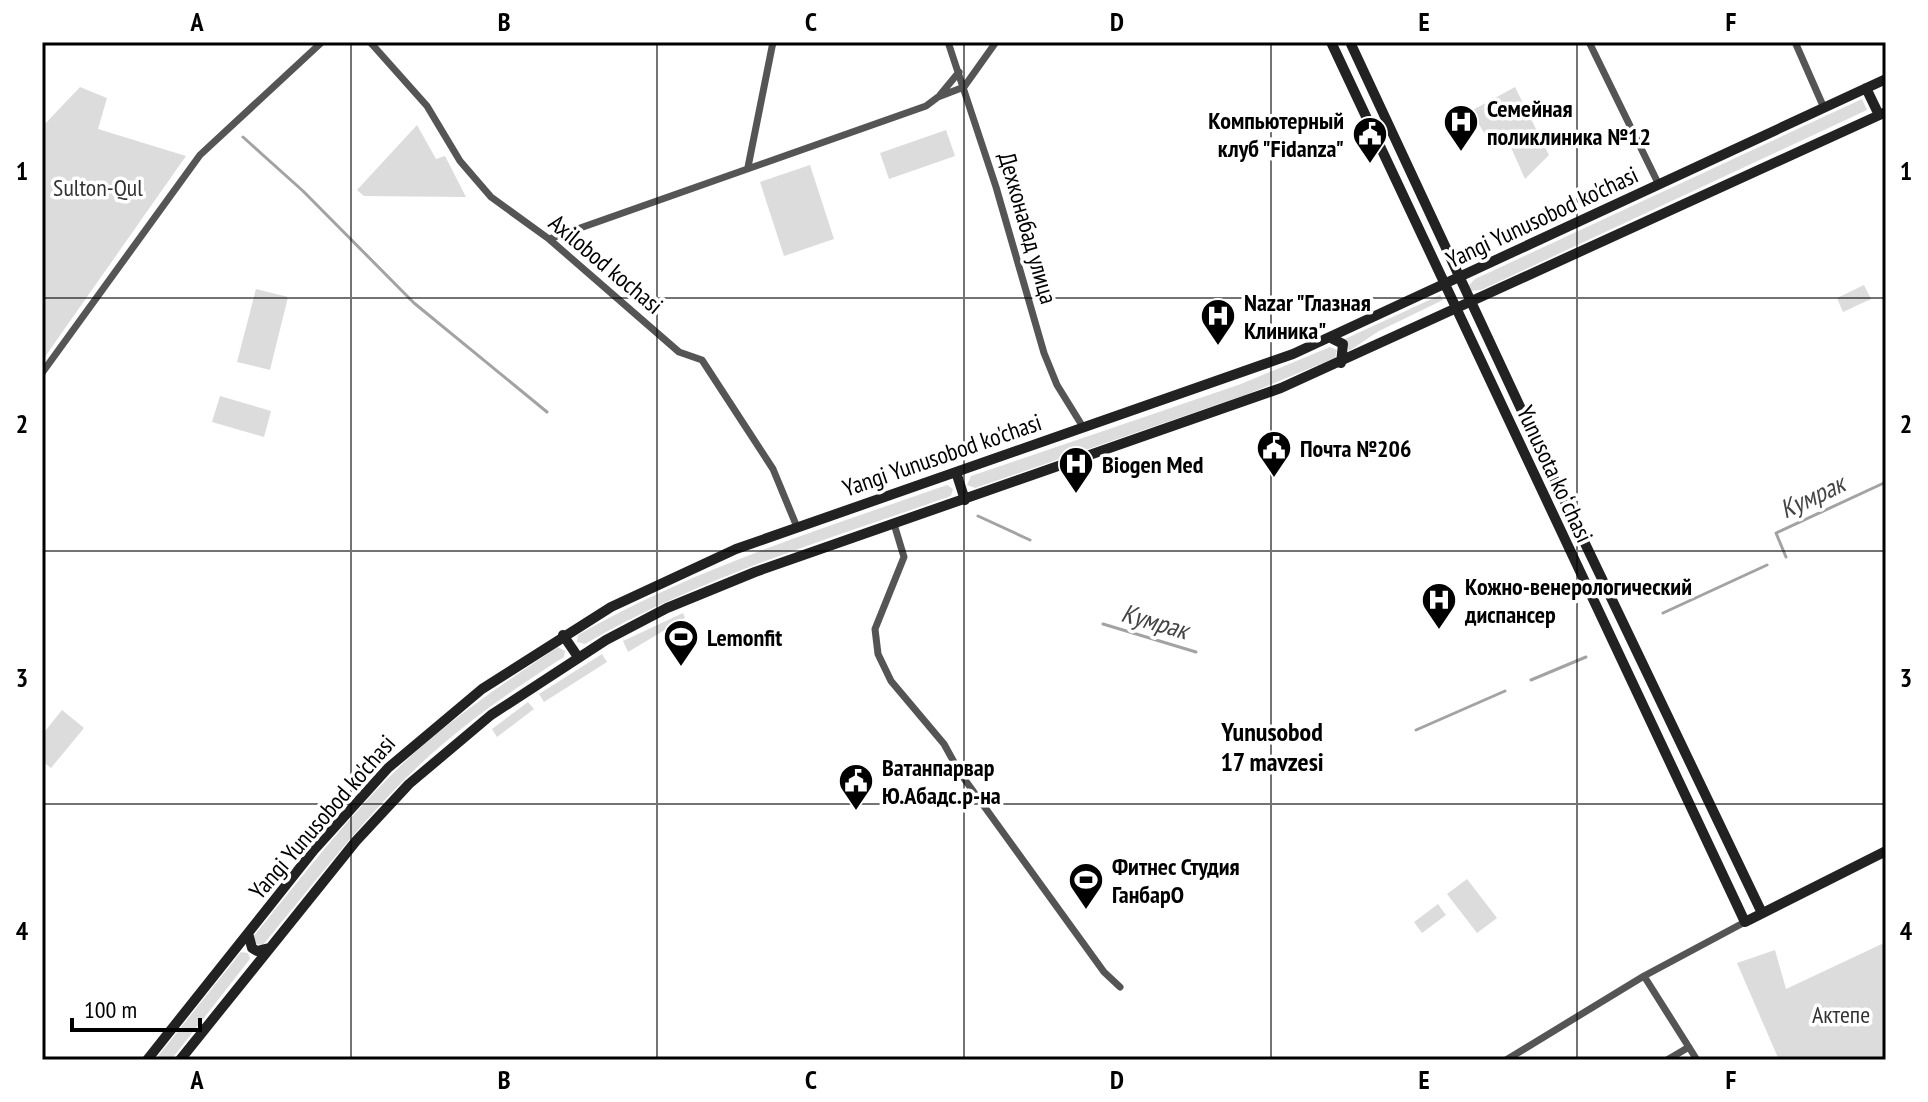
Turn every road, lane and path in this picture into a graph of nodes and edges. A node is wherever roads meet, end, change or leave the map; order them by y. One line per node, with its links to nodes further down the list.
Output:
1 (322, 42): 26 (street)
2 (370, 42): 19 (street, Axilobod kochasi)
3 (773, 42): 17 (street)
4 (948, 42): 10 (street, Дехконабад улица)
5 (996, 42): 12 (street)
6 (1331, 42): 21 (main road, Yunusota koʻchasi)
7 (1350, 42): 20 (main road, Yunusota koʻchasi)
8 (1589, 42): 18 (street)
9 (1795, 42): 15 (street)
10 (959, 72): 12 (street, Дехконабад улица); 14 (street)
11 (1886, 79): 13 (main road, Yangi Yunusobod ko'chasi)
12 (964, 87): 14 (street); 27 (street, Дехконабад улица)
13 (1866, 88): 15 (main road, Yangi Yunusobod ko'chasi); 16 (main road)
14 (938, 97): 17 (street)
15 (1824, 108): 18 (main road, Yangi Yunusobod ko'chasi)
16 (1882, 113): 22 (main road, Yangi Yunusobod ko'chasi)
17 (748, 167): 19 (street)
18 (1659, 185): 20 (main road, Yangi Yunusobod ko'chasi)
19 (549, 239): 31 (street, Axilobod kochasi)
20 (1460, 278): 21 (main road, Yangi Yunusobod ko'chasi); 22 (main road, Yunusota koʻchasi)
21 (1444, 285): 23 (main road, Yunusota koʻchasi); 24 (main road, Yangi Yunusobod ko'chasi)
22 (1471, 303): 23 (main road, Yangi Yunusobod ko'chasi); 35 (main road, Yunusota koʻchasi)
23 (1456, 310): 25 (main road, Yangi Yunusobod ko'chasi); 36 (main road, Yunusota koʻchasi)
24 (1331, 338): 25 (main road); 27 (main road, Yangi Yunusobod ko'chasi)
25 (1341, 363): 29 (main road, Yangi Yunusobod ko'chasi)
26 (42, 373)
27 (1083, 427): 28 (main road, Yangi Yunusobod ko'chasi)
28 (956, 472): 29 (main road); 31 (main road, Yangi Yunusobod ko'chasi)
29 (965, 500): 30 (main road, Yangi Yunusobod ko'chasi)
30 (894, 524): 33 (main road, Yangi Yunusobod ko'chasi); 40 (street)
31 (797, 527): 32 (main road, Yangi Yunusobod ko'chasi)
32 (563, 635): 33 (main road); 37 (main road, Yangi Yunusobod ko'chasi)
33 (578, 657): 38 (main road, Yangi Yunusobod ko'chasi)
34 (1886, 851): 35 (main road)
35 (1762, 913): 36 (main road)
36 (1745, 922): 39 (street)
37 (248, 933): 38 (main road); 42 (main road, Yangi Yunusobod ko'chasi)
38 (270, 948): 43 (main road, Yangi Yunusobod ko'chasi)
39 (1644, 976): 41 (street); 44 (street)
40 (1120, 987)
41 (1689, 1047): 45 (street); 46 (street)
42 (147, 1060)
43 (180, 1060)
44 (1506, 1060)
45 (1667, 1060)
46 (1697, 1060)

